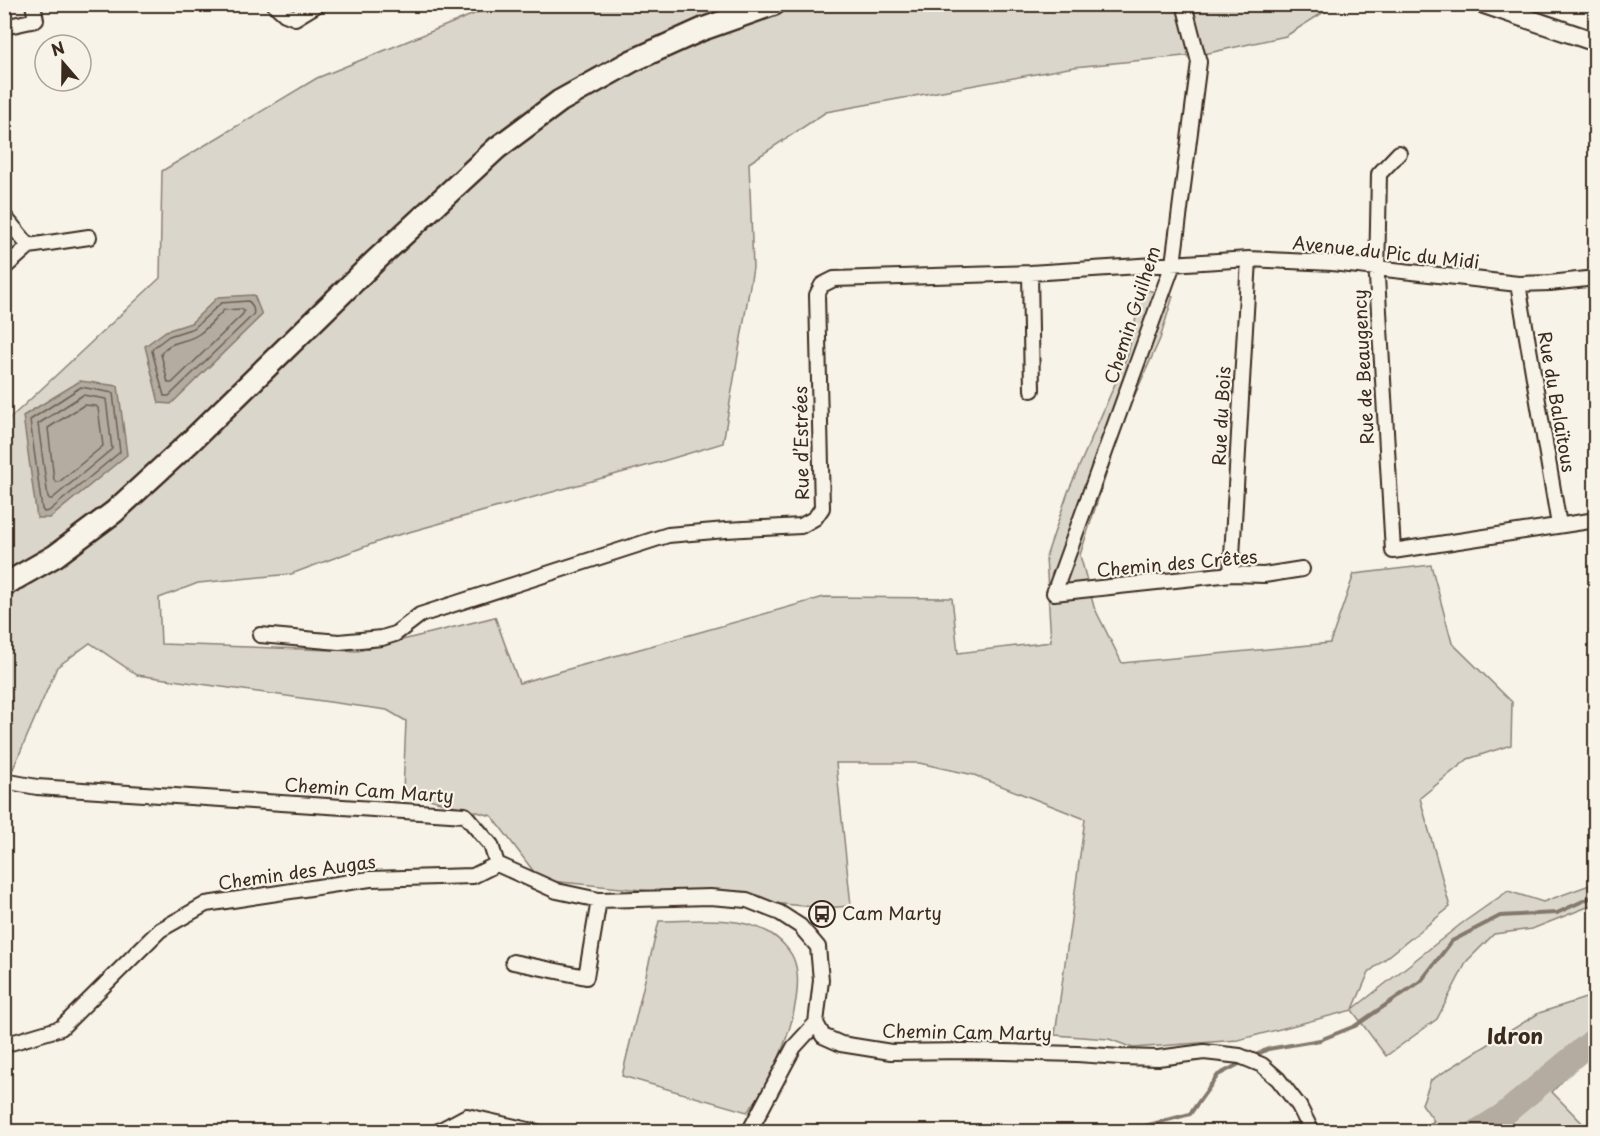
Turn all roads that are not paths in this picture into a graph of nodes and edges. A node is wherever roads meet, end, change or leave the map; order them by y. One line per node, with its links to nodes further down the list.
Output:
1 (33, 4): 7 (street)
2 (274, 4): 3 (street)
3 (318, 4)
4 (774, 4): 25 (main road)
5 (1184, 4): 14 (street, Chemin Guilhem)
6 (1484, 4): 8 (street)
7 (4, 27)
8 (1596, 42)
9 (1399, 153): 16 (street, Rue de Beaugency)
10 (4, 216): 12 (street)
11 (89, 237): 12 (street)
12 (29, 246): 15 (street)
13 (1249, 259): 14 (street, Avenue du Pic du Midi); 16 (street, Avenue du Pic du Midi); 24 (street, Rue du Bois)
14 (1173, 264): 17 (street, Rue d’Estrées); 26 (street, Chemin Guilhem)
15 (4, 268)
16 (1377, 269): 19 (street, Avenue du Pic du Midi); 22 (street, Rue de Beaugency)
17 (1030, 273): 20 (street); 27 (street, Rue d’Estrées)
18 (1596, 279): 19 (street, Avenue du Pic du Midi)
19 (1518, 284): 22 (street, Rue du Balaïtous)
20 (1032, 390)
21 (1596, 520): 22 (street)
22 (1559, 525)
23 (1302, 570): 24 (street, Chemin des Crêtes)
24 (1231, 574): 26 (street, Chemin des Crêtes)
25 (4, 585)
26 (1054, 593)
27 (260, 635)
28 (4, 781): 29 (street, Chemin Cam Marty)
29 (497, 864): 30 (street); 33 (street, Chemin des Augas)
30 (599, 900): 31 (street); 32 (street)
31 (513, 962)
32 (816, 1023): 36 (street); 37 (street, Chemin Cam Marty)
33 (4, 1045)
34 (436, 1131): 35 (street)
35 (537, 1131)
36 (749, 1131)
37 (1312, 1131)

